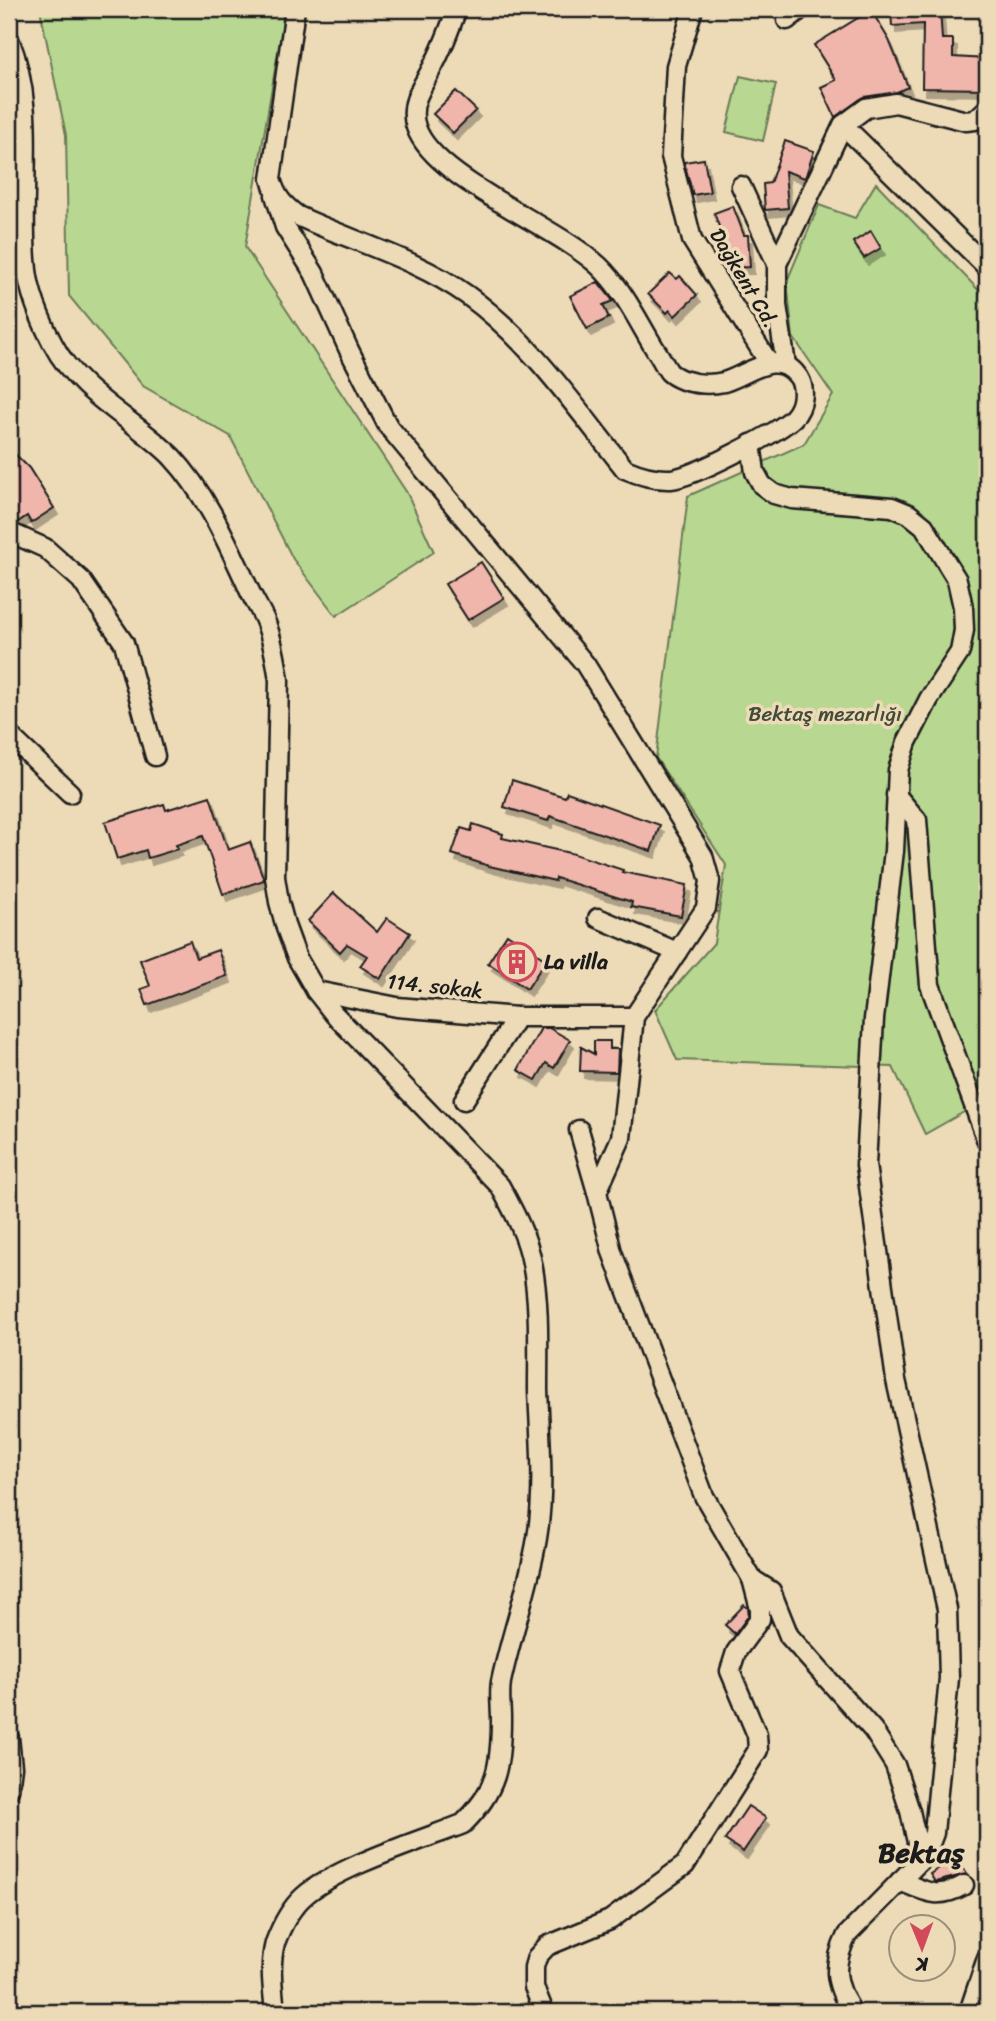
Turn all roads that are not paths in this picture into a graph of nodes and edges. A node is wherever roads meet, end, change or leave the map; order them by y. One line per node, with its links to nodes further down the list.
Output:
1 (295, 9): 8 (street)
2 (457, 9): 11 (street)
3 (693, 9): 11 (street, Dağkent Cd.)
4 (9, 38): 20 (street)
5 (987, 110): 6 (street)
6 (843, 125): 9 (street); 10 (street)
7 (741, 186): 9 (street)
8 (275, 195): 12 (street); 19 (street)
9 (777, 264): 11 (street)
10 (987, 267)
11 (778, 364): 12 (street, Dağkent Cd.)
12 (751, 444): 17 (street)
13 (9, 532): 15 (street)
14 (9, 735): 16 (street)
15 (155, 755)
16 (69, 793)
17 (896, 795): 25 (street); 30 (street)
18 (598, 918): 19 (street)
19 (677, 952): 22 (street)
20 (316, 991): 21 (street, 114. sokak); 34 (street)
21 (517, 1017): 22 (street, 114. sokak); 23 (street)
22 (634, 1017): 26 (street)
23 (464, 1100)
24 (579, 1130): 26 (street)
25 (987, 1141)
26 (597, 1192): 27 (street)
27 (752, 1579): 30 (street); 35 (street)
28 (9, 1738): 29 (street)
29 (9, 1790)
30 (921, 1860): 31 (street)
31 (901, 1881): 32 (street); 36 (street)
32 (964, 1885)
33 (987, 1958): 37 (street)
34 (275, 2012)
35 (544, 2012)
36 (852, 2012)
37 (969, 2012)

